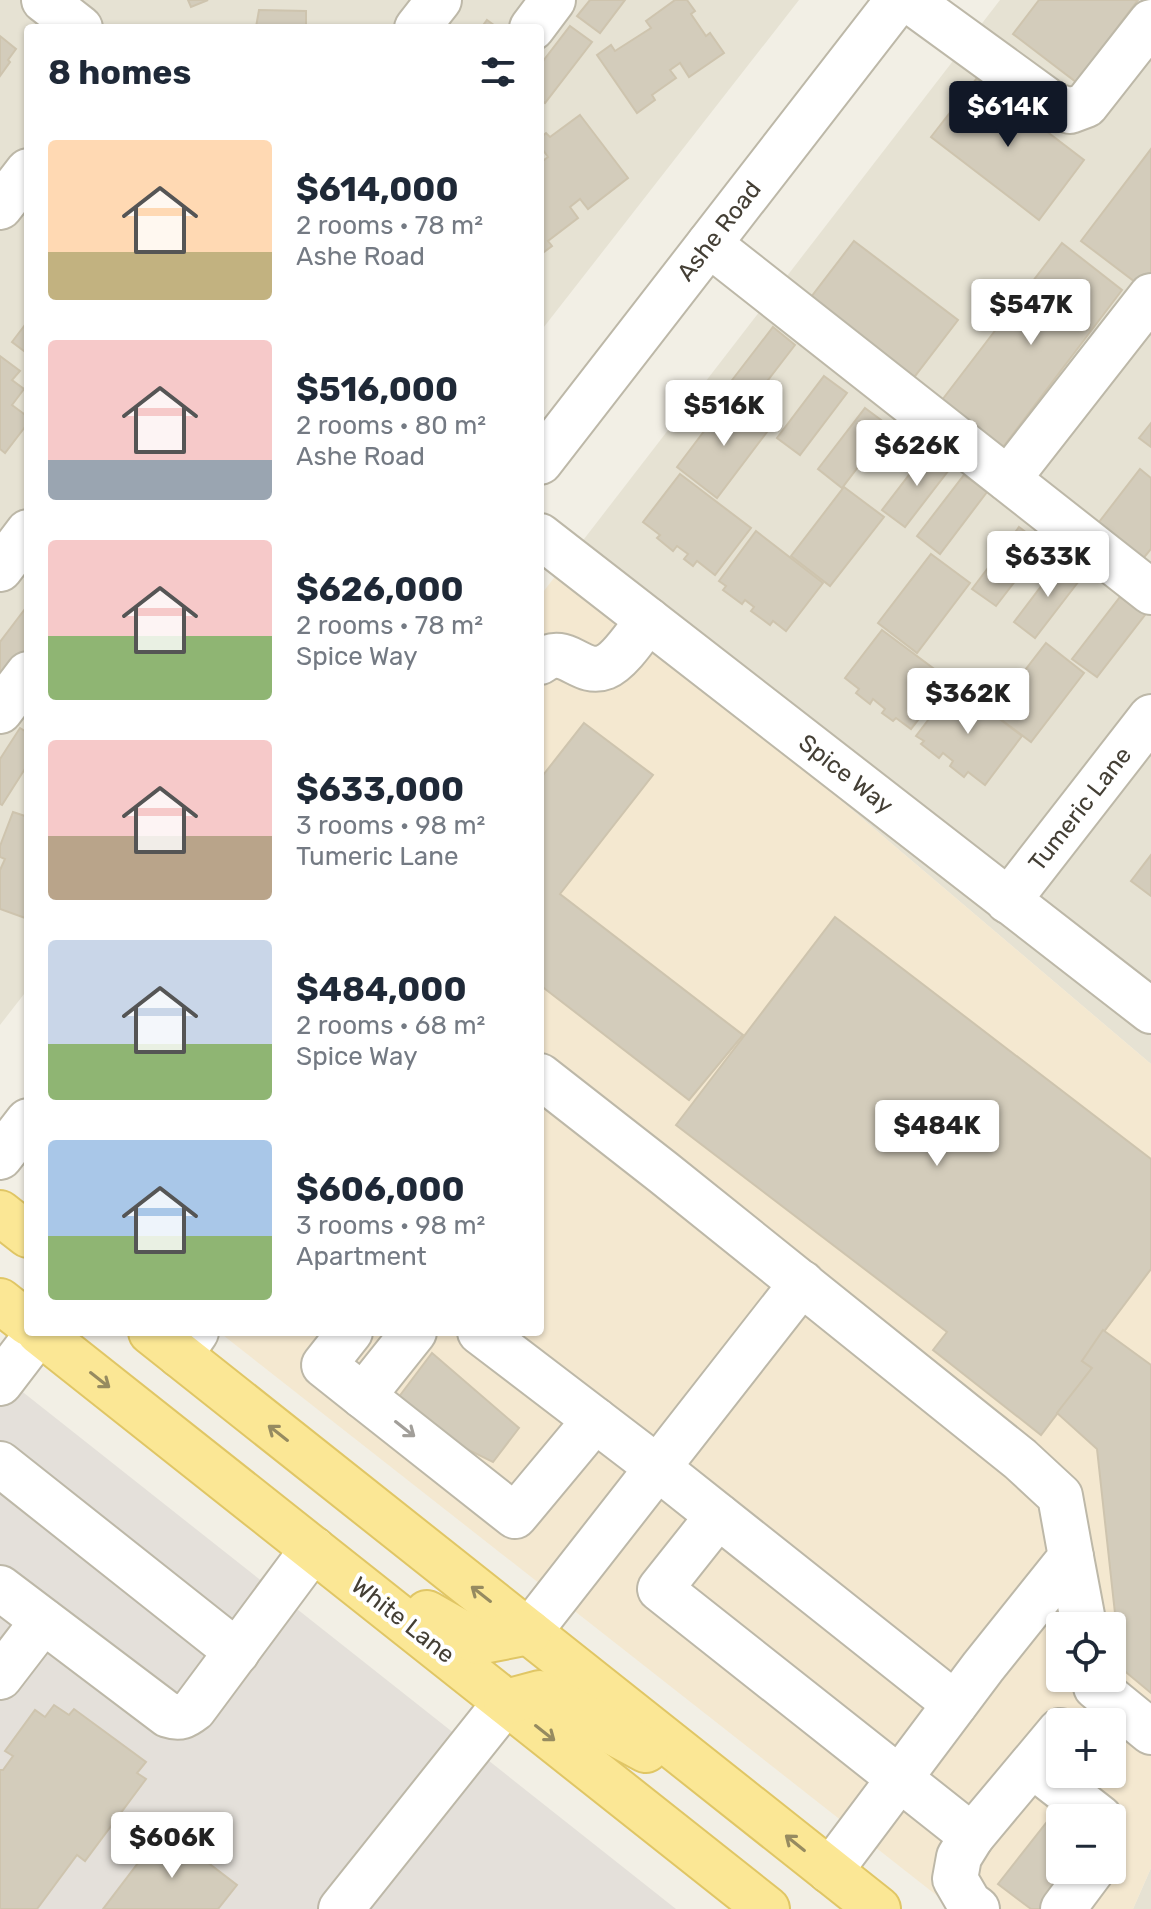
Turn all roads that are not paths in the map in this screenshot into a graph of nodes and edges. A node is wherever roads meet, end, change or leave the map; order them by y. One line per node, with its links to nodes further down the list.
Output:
1 (44, 0): 7 (street)
2 (439, 0): 8 (street)
3 (553, 0): 9 (street)
4 (898, 0): 12 (street, Ashe Road)
5 (909, 0): 6 (street)
6 (1151, 22)
7 (75, 24)
8 (420, 24)
9 (535, 24)
10 (24, 176): 11 (street)
11 (0, 207)
12 (709, 244): 14 (street, Ashe Road); 15 (street)
13 (1151, 296): 15 (street)
14 (544, 457)
15 (1008, 479): 17 (street)
16 (544, 539): 18 (street, Spice Way)
17 (1151, 592)
18 (648, 620): 19 (street); 23 (street, Spice Way)
19 (544, 659)
20 (24, 679): 21 (street)
21 (0, 711)
22 (1151, 717): 23 (street, Tumeric Lane)
23 (1008, 901): 24 (street, Spice Way)
24 (1151, 1011)
25 (544, 1079): 30 (street)
26 (24, 1126): 27 (street)
27 (0, 1157)
28 (0, 1213): 29 (main road)
29 (24, 1232)
30 (802, 1283): 43 (street); 46 (street)
31 (0, 1301): 32 (main road)
32 (24, 1320)
33 (36, 1336): 39 (street)
34 (44, 1336): 45 (main road, White Lane, one-way to 45)
35 (347, 1336): 40 (street)
36 (411, 1336): 40 (street)
37 (485, 1336): 41 (street)
38 (176, 1340): 50 (main road, one-way to 38)
39 (0, 1383)
40 (363, 1396): 41 (street, one-way to 41)
41 (595, 1420): 43 (street)
42 (0, 1464): 51 (street)
43 (658, 1468): 44 (street); 50 (street)
44 (718, 1516): 55 (street); 59 (street)
45 (313, 1549): 50 (main road); 51 (street); 54 (main road, White Lane)
46 (1071, 1557): 48 (street); 55 (street)
47 (0, 1588): 49 (street)
48 (1081, 1612)
49 (43, 1621): 51 (street); 52 (street)
50 (529, 1632): 60 (main road)
51 (237, 1652)
52 (0, 1677)
53 (1105, 1692): 56 (street)
54 (506, 1702): 60 (main road); 65 (main road, White Lane, one-way to 65); 66 (street)
55 (955, 1704): 59 (street)
56 (1151, 1732)
57 (1046, 1748): 58 (street)
58 (1032, 1765): 61 (street); 62 (street)
59 (899, 1779): 62 (street); 63 (street)
60 (743, 1802): 63 (main road, one-way to 60)
61 (1082, 1804)
62 (972, 1836): 68 (street)
63 (830, 1871): 67 (main road)
64 (1082, 1884): 69 (street)
65 (765, 1907)
66 (341, 1909)
67 (878, 1909)
68 (977, 1909)
69 (1063, 1909)

